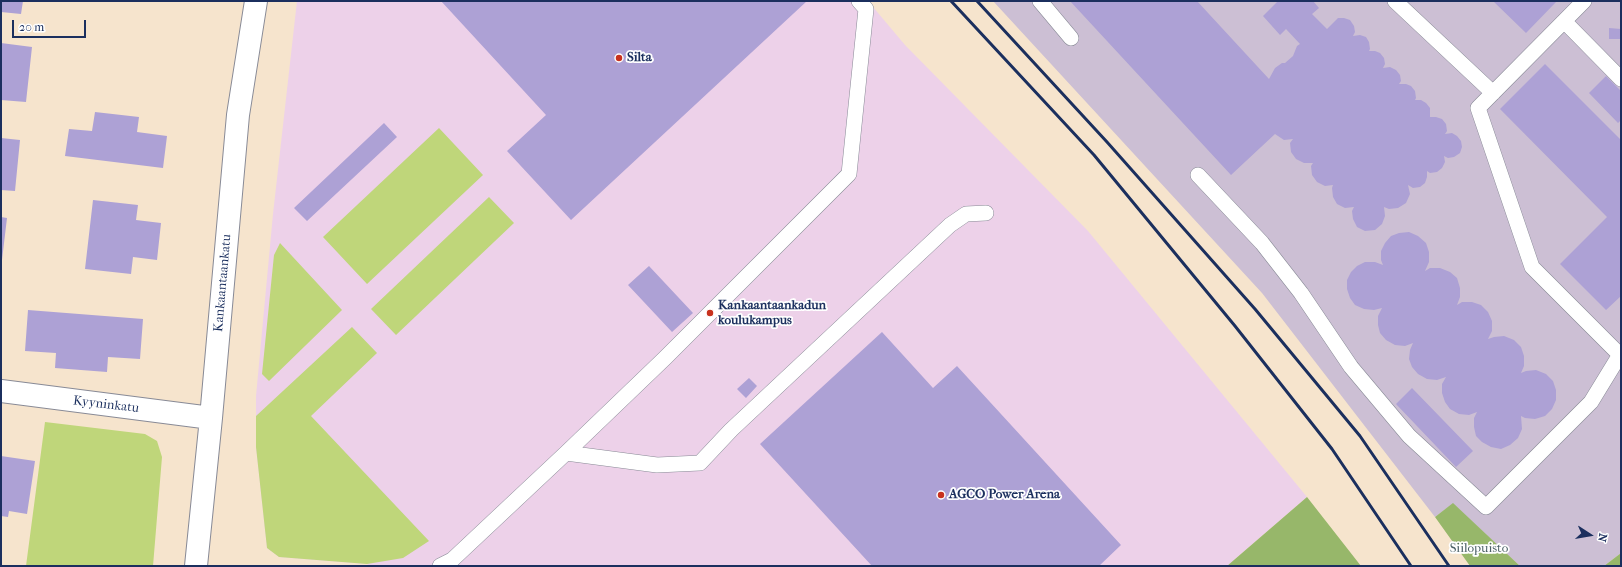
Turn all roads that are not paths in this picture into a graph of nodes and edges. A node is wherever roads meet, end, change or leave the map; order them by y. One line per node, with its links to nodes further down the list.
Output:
1 (256, 1): 14 (street, Kankaantaankatu)
2 (859, 1): 15 (lane)
3 (1040, 1): 7 (lane)
4 (1395, 1): 9 (lane)
5 (1584, 1): 6 (lane)
6 (1564, 21): 8 (lane); 9 (lane)
7 (1071, 38)
8 (1621, 78)
9 (1493, 93): 12 (lane)
10 (1198, 175): 12 (lane)
11 (986, 213): 15 (lane)
12 (1620, 354)
13 (1, 391): 14 (street, Kyyninkatu)
14 (211, 418): 16 (street, Kankaantaankatu)
15 (566, 453): 17 (lane)
16 (196, 566)
17 (440, 566)

